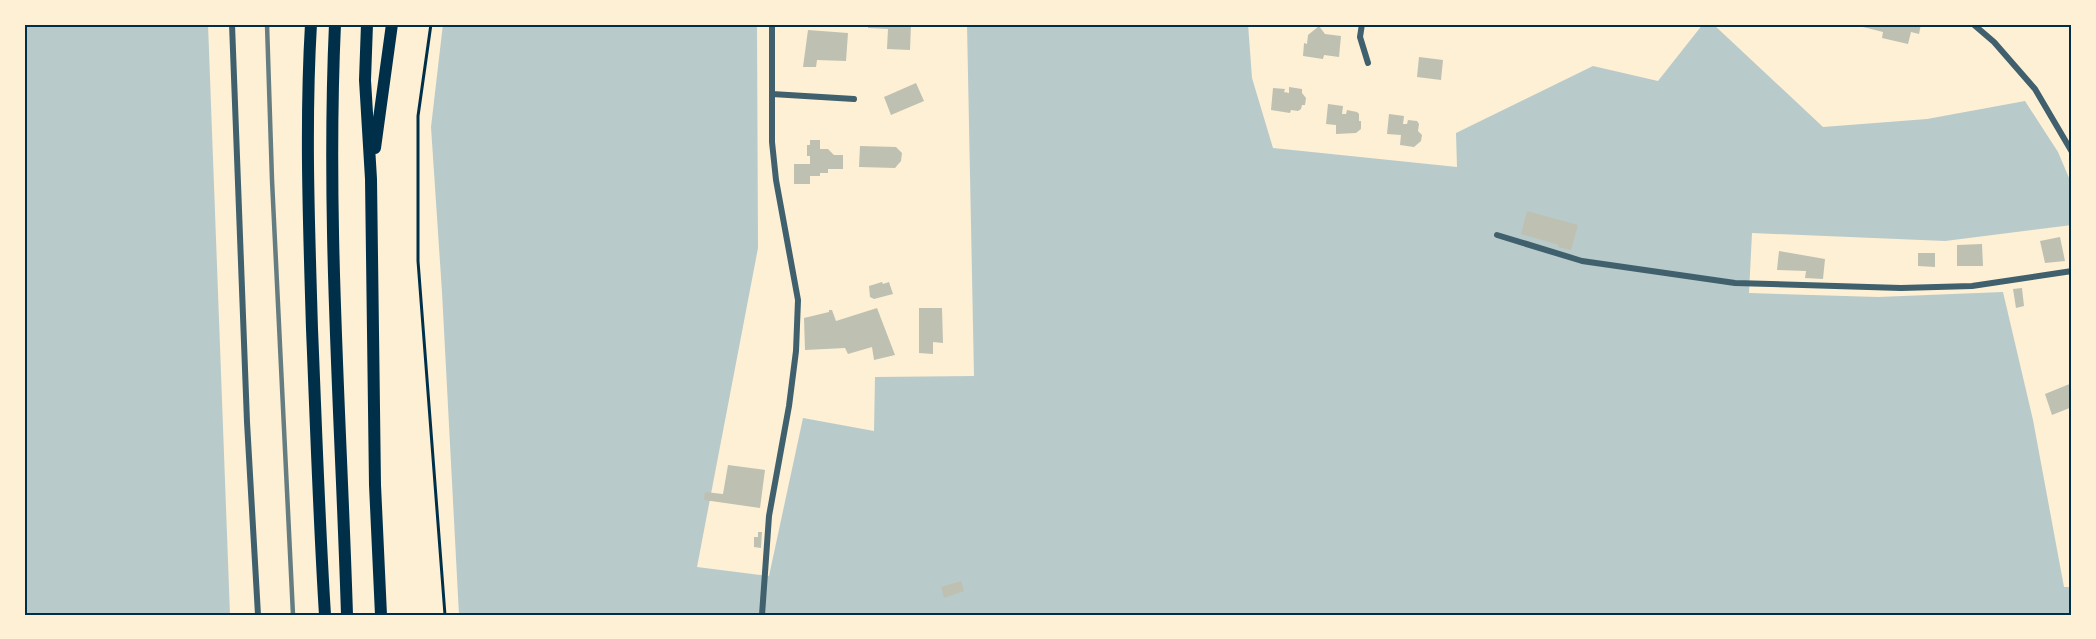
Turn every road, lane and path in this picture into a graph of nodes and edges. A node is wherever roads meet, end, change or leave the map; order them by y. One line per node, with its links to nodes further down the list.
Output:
1 (232, 24): 17 (street)
2 (311, 24): 18 (highway)
3 (335, 24): 19 (highway)
4 (367, 24): 14 (highway)
5 (392, 24): 14 (highway)
6 (432, 24): 21 (path)
7 (772, 24): 11 (street)
8 (1362, 24): 10 (street)
9 (1973, 24): 13 (street)
10 (1368, 63)
11 (772, 94): 12 (street); 22 (street)
12 (854, 99)
13 (2072, 152)
14 (371, 179): 20 (highway)
15 (1497, 235): 16 (street)
16 (2072, 271)
17 (258, 615)
18 (325, 615)
19 (347, 615)
20 (381, 615)
21 (445, 615)
22 (762, 615)

